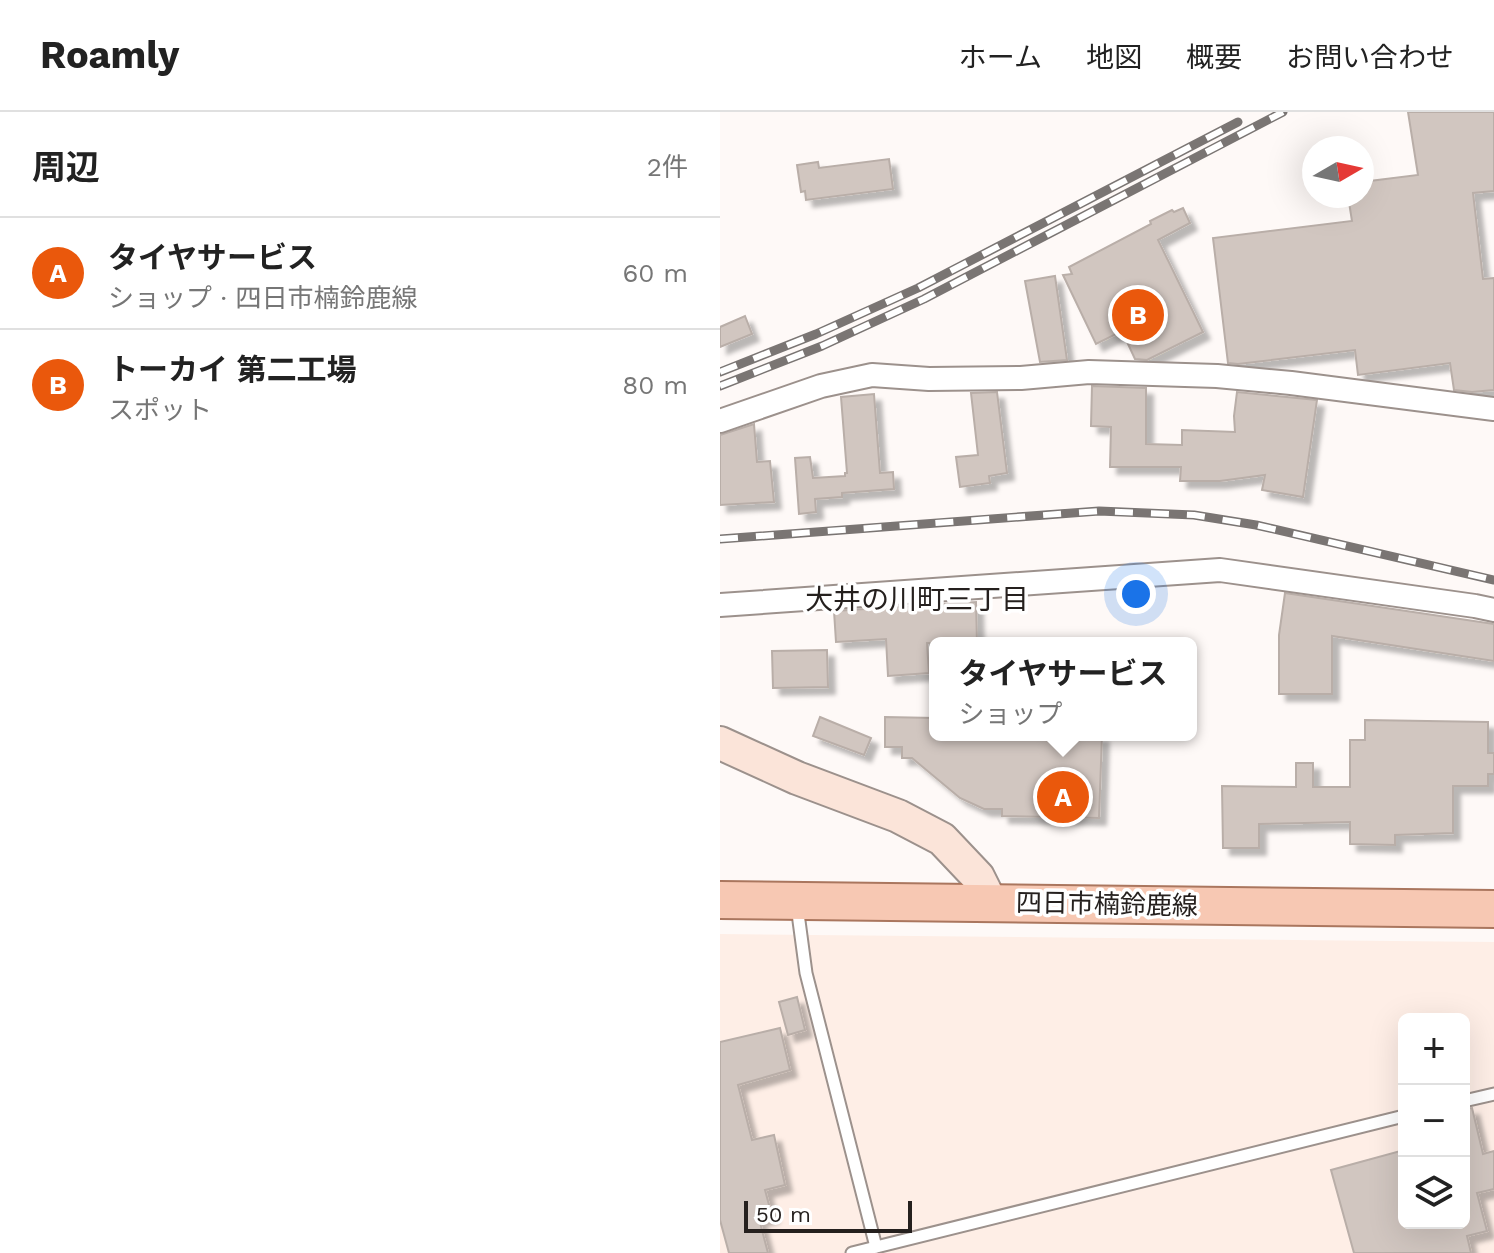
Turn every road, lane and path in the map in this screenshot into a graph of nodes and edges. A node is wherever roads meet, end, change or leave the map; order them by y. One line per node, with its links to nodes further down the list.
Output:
1 (1494, 409): 2 (street)
2 (720, 421)
3 (720, 605): 4 (street)
4 (1494, 610)
5 (720, 743): 8 (street)
6 (720, 900): 7 (main road, 四日市楠鈴鹿線)
7 (797, 902): 8 (main road, 四日市楠鈴鹿線); 13 (lane)
8 (991, 903): 9 (main road, 四日市楠鈴鹿線)
9 (1494, 909)
10 (1494, 1094): 11 (lane)
11 (1470, 1100)
12 (1398, 1118): 13 (lane)
13 (870, 1250): 14 (lane)
14 (852, 1253)

